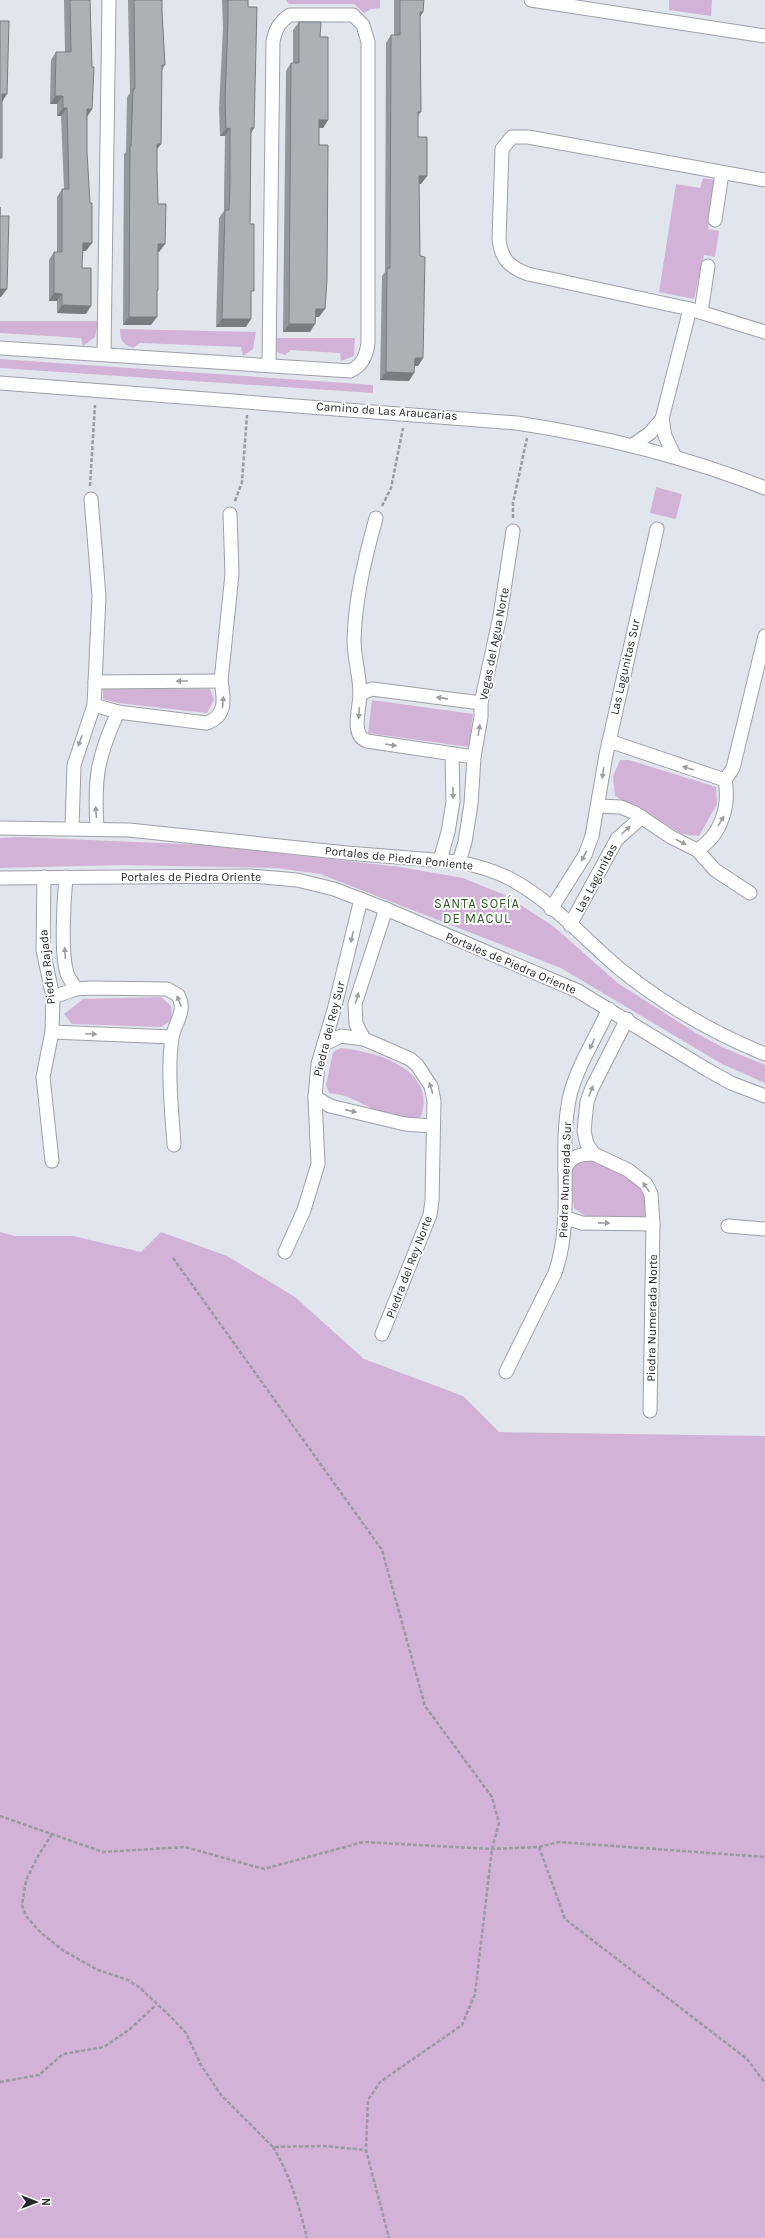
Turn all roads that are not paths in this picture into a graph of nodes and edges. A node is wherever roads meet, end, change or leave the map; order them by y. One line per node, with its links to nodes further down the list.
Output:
1 (109, 0): 11 (street)
2 (531, 0): 3 (street)
3 (765, 36)
4 (722, 173): 5 (street); 6 (street); 8 (street)
5 (765, 180)
6 (714, 220)
7 (708, 266): 8 (street)
8 (695, 311): 9 (street); 14 (street)
9 (765, 332)
10 (0, 348): 11 (street)
11 (104, 353): 12 (street)
12 (269, 365): 12 (street)
13 (0, 383): 15 (street, Camino de Las Araucarias)
14 (662, 419): 15 (street); 16 (street)
15 (633, 445): 16 (street, Camino de Las Araucarias)
16 (674, 456): 17 (street, Camino de Las Araucarias)
17 (765, 488)
18 (91, 499): 25 (street)
19 (230, 514): 24 (street)
20 (376, 518): 26 (street)
21 (657, 530): 30 (street, Las Lagunitas Sur)
22 (513, 531): 27 (street, Vegas del Agua Norte)
23 (765, 636): 33 (street)
24 (222, 681): 25 (street, one-way to 25); 29 (street, one-way to 24)
25 (95, 682): 28 (street)
26 (360, 694): 27 (street, one-way to 26); 31 (street, one-way to 31)
27 (481, 703): 32 (street, Vegas del Agua Norte, one-way to 27)
28 (94, 705): 29 (street); 37 (street, one-way to 37)
29 (118, 712): 38 (street, one-way to 29)
30 (608, 741): 33 (street, one-way to 30); 34 (street, Las Lagunitas Sur, one-way to 34)
31 (452, 754): 32 (street); 40 (street, one-way to 40)
32 (474, 757): 41 (street, Vegas del Agua Norte)
33 (725, 780): 39 (street, one-way to 33)
34 (599, 806): 35 (street); 48 (street, Las Lagunitas, one-way to 48)
35 (642, 817): 39 (street, one-way to 39); 49 (street, Las Lagunitas, one-way to 35)
36 (0, 828): 37 (street, Portales de Piedra Poniente)
37 (72, 828): 38 (street, Portales de Piedra Poniente)
38 (97, 829): 40 (street, Portales de Piedra Poniente)
39 (697, 850): 45 (street)
40 (440, 860): 41 (street, Portales de Piedra Poniente)
41 (459, 862): 48 (street, Portales de Piedra Poniente)
42 (44, 877): 43 (street, Portales de Piedra Oriente); 44 (street, Portales de Piedra Oriente); 51 (street, Piedra Rajada)
43 (66, 877): 46 (street, Portales de Piedra Oriente); 50 (street, one-way to 43)
44 (0, 878)
45 (750, 892)
46 (361, 899): 47 (street, Portales de Piedra Oriente); 57 (street, Piedra del Rey Sur, one-way to 57)
47 (386, 909): 52 (street, Portales de Piedra Oriente); 56 (street, one-way to 47)
48 (551, 909): 49 (street, Portales de Piedra Poniente)
49 (570, 925): 58 (street, Portales de Piedra Poniente)
50 (76, 989): 51 (street); 55 (street, one-way to 50)
51 (53, 998): 54 (street, Piedra Rajada)
52 (609, 1009): 53 (street, Portales de Piedra Oriente); 65 (street, Piedra Numerada Sur, one-way to 65)
53 (627, 1019): 59 (street, Portales de Piedra Oriente); 63 (street, one-way to 53)
54 (52, 1032): 55 (street, one-way to 55); 64 (street, Piedra Rajada)
55 (172, 1037): 62 (street)
56 (364, 1039): 57 (street, Piedra del Rey Norte); 61 (street, Piedra del Rey Norte, one-way to 56)
57 (324, 1044): 60 (street, Piedra del Rey Sur)
58 (765, 1054)
59 (765, 1096)
60 (315, 1097): 61 (street, one-way to 61); 70 (street, Piedra del Rey Sur)
61 (432, 1126): 71 (street, Piedra del Rey Norte)
62 (174, 1145)
63 (594, 1154): 65 (street); 67 (street, Piedra Numerada Norte, one-way to 63)
64 (52, 1161)
65 (565, 1169): 66 (street, Piedra Numerada Sur)
66 (566, 1218): 67 (street, one-way to 67); 72 (street, Piedra Numerada Sur)
67 (654, 1224): 73 (street, Piedra Numerada Norte)
68 (728, 1226): 69 (street)
69 (765, 1229)
70 (285, 1252)
71 (382, 1334)
72 (506, 1372)
73 (650, 1411)

